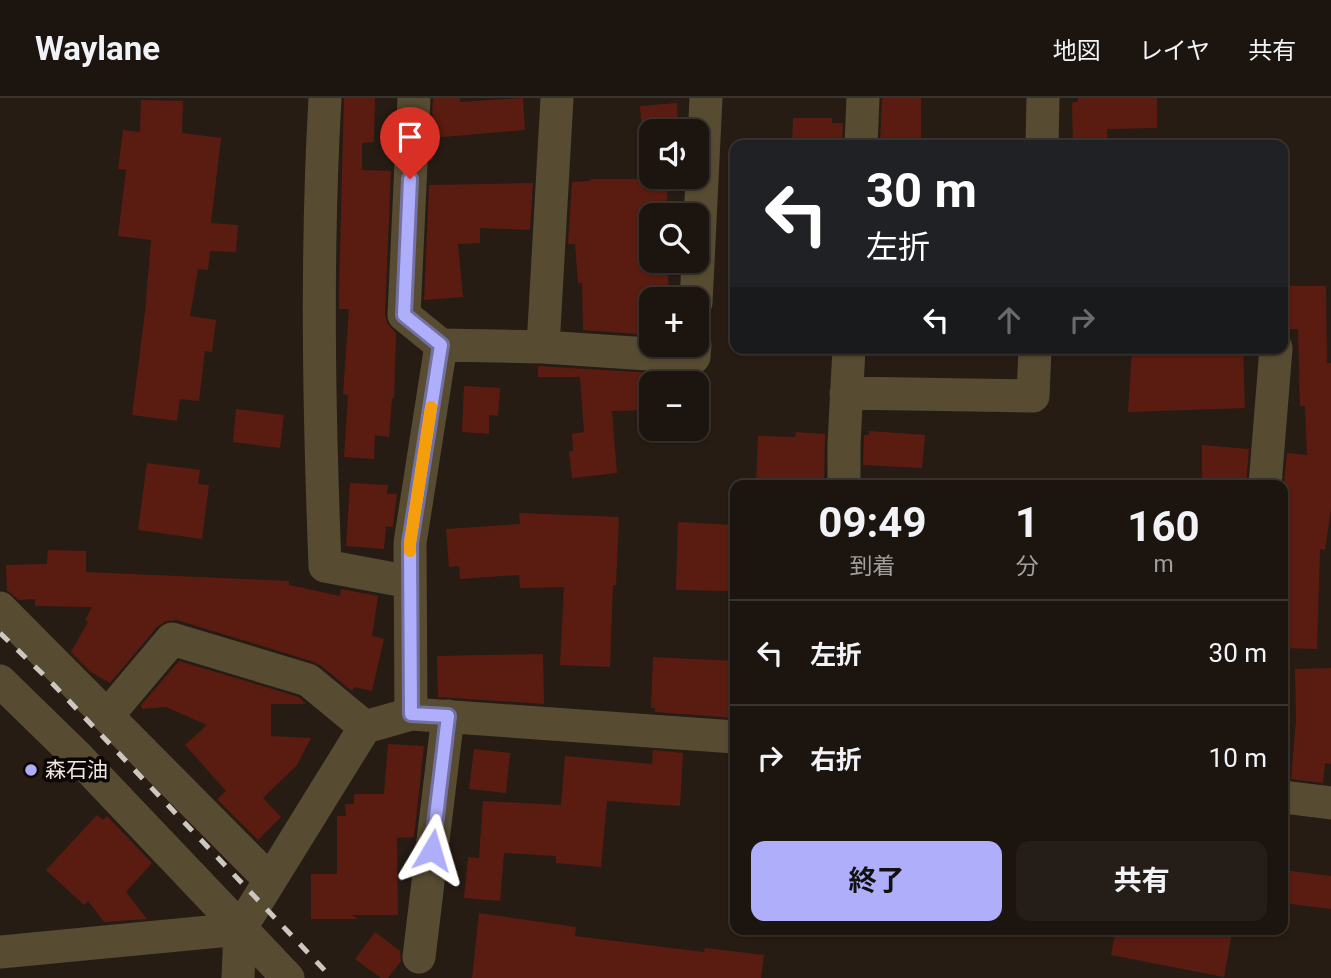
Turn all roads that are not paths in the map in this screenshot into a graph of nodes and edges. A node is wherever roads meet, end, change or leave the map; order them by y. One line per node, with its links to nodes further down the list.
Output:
1 (325, 98): 19 (street)
2 (414, 98): 10 (street)
3 (557, 98): 11 (street)
4 (706, 98): 9 (street)
5 (863, 98): 7 (street)
6 (1044, 98): 8 (street)
7 (860, 140)
8 (1042, 140)
9 (697, 287)
10 (441, 345): 11 (street); 19 (street)
11 (543, 347): 12 (street)
12 (639, 353)
13 (849, 354): 16 (street)
14 (1035, 354): 16 (street)
15 (1276, 354): 18 (street)
16 (846, 393): 17 (street)
17 (844, 480)
18 (1265, 480)
19 (410, 582): 22 (street)
20 (0, 608): 23 (street)
21 (0, 681): 30 (street)
22 (411, 714): 24 (street); 25 (street)
23 (107, 716): 25 (street); 29 (street)
24 (448, 716): 26 (street); 32 (street)
25 (365, 727): 29 (street)
26 (730, 737)
27 (1288, 798): 28 (street)
28 (1331, 803)
29 (271, 880): 30 (street)
30 (240, 929): 31 (street); 33 (street); 34 (street)
31 (0, 952)
32 (419, 957)
33 (238, 978)
34 (288, 978)

